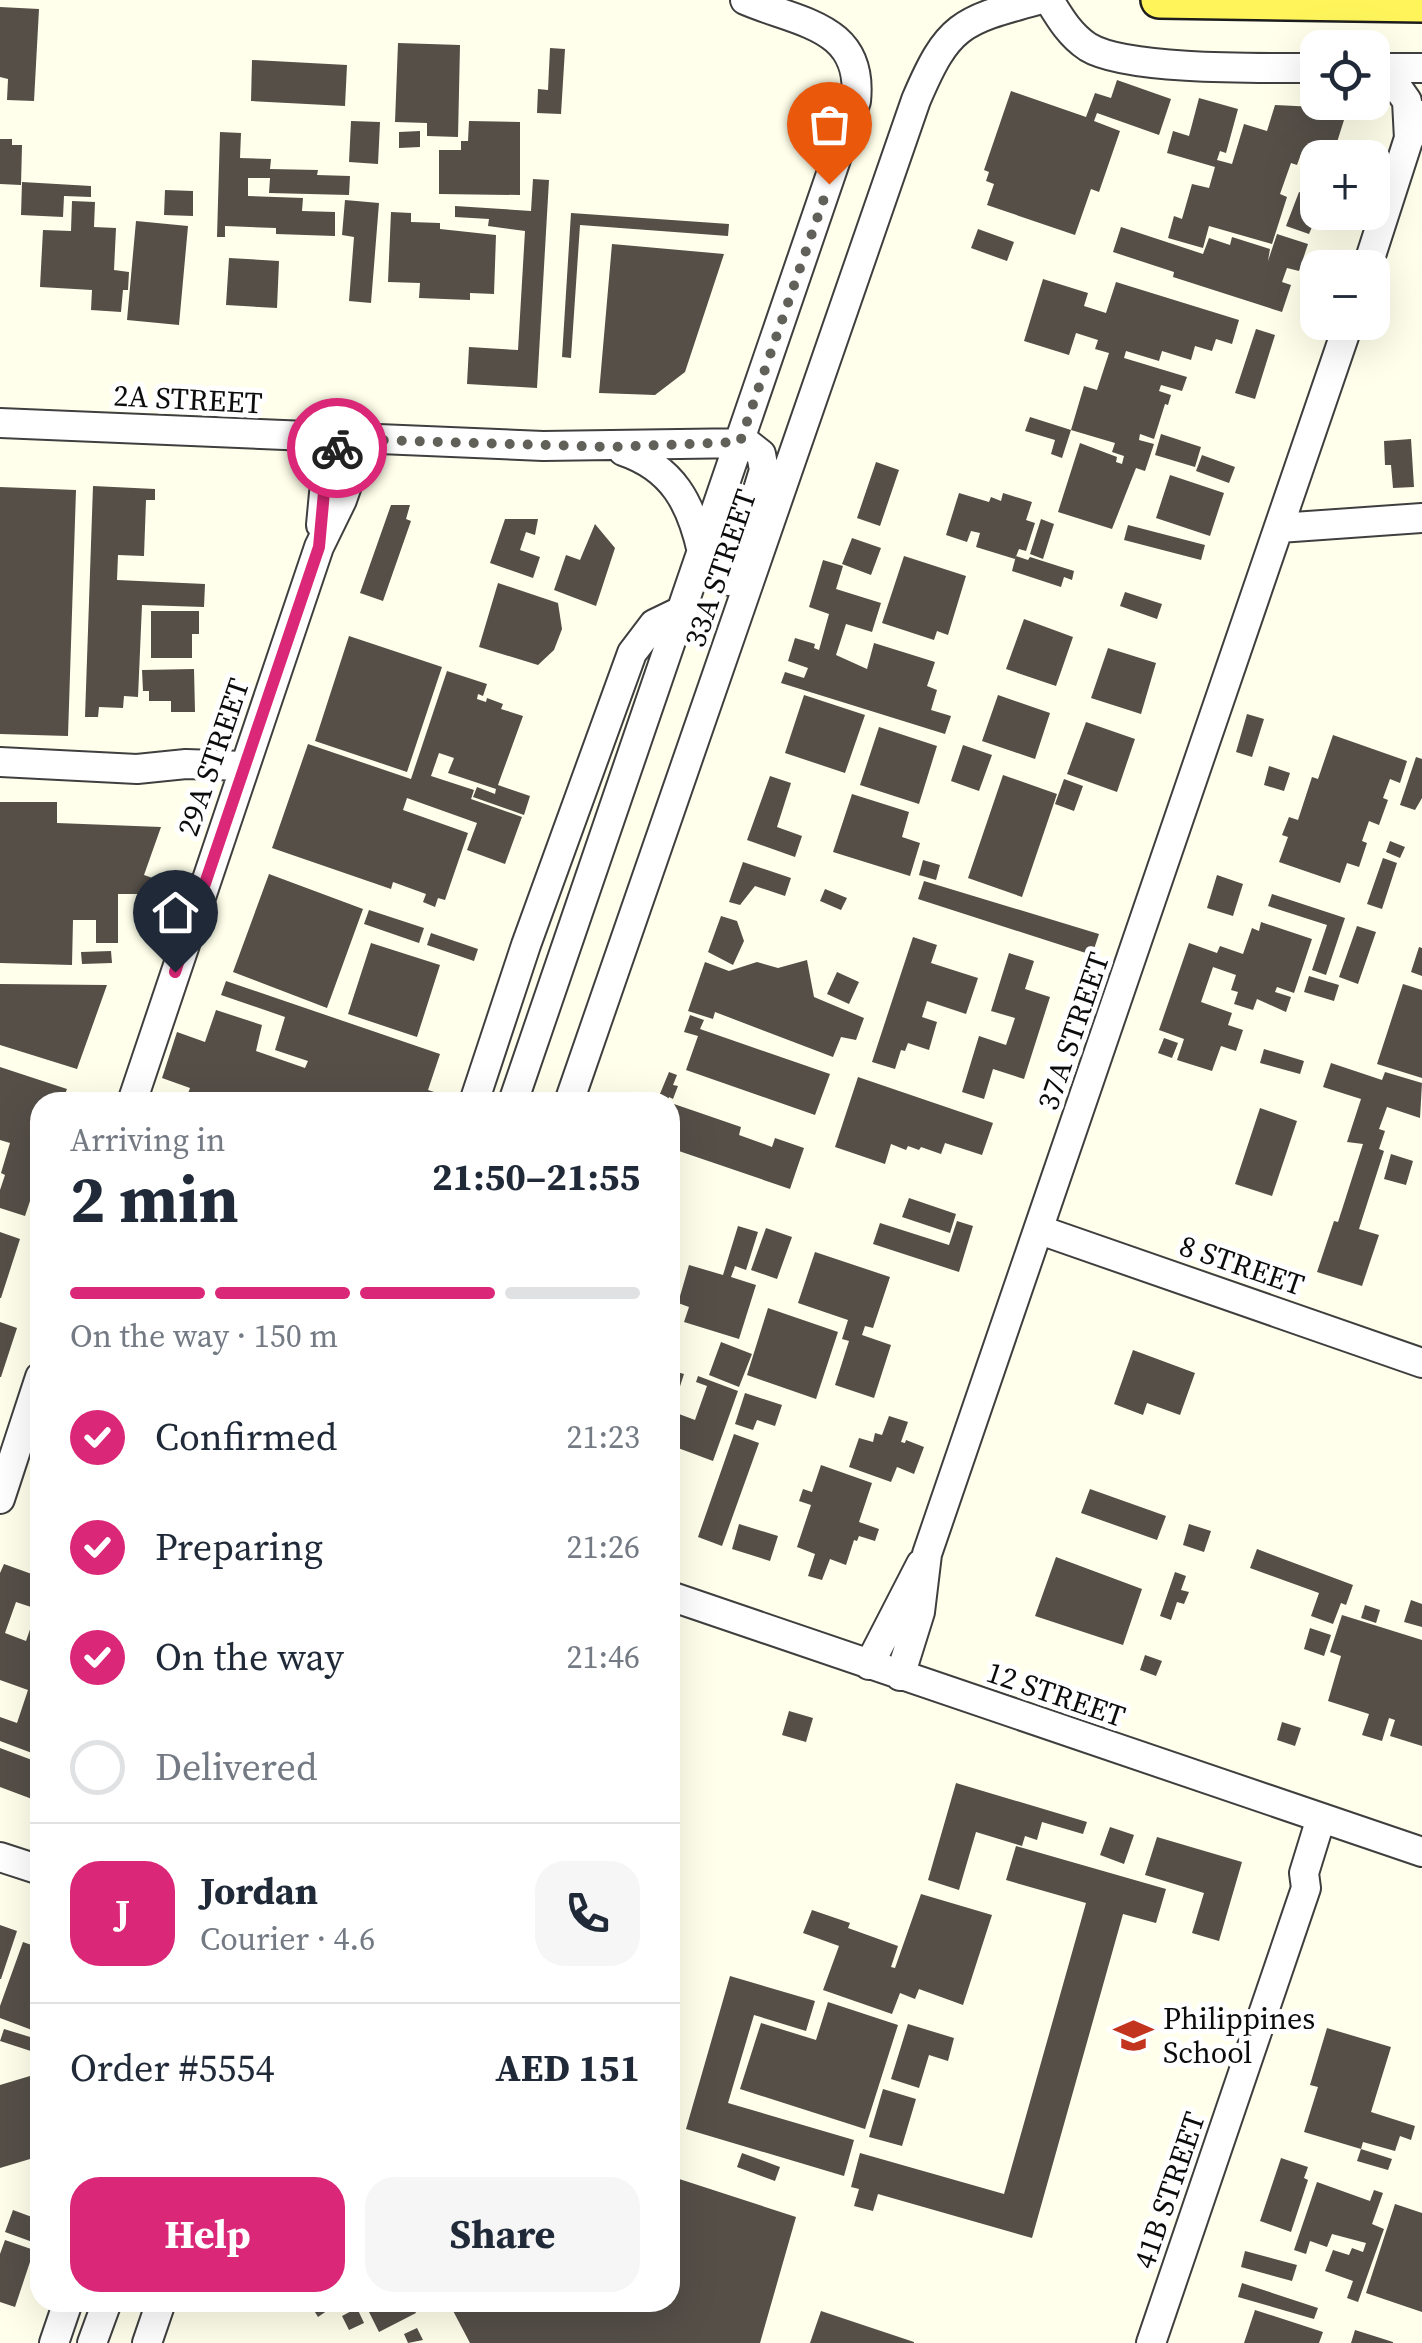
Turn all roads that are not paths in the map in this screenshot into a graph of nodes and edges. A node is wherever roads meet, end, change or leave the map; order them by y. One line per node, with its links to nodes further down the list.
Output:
1 (745, 0): 16 (street, 33A STREET)
2 (1038, 0): 22 (street, 33A STREET)
3 (1049, 0): 6 (street)
4 (1159, 0): 5 (main road)
5 (1422, 4)
6 (1300, 68)
7 (1390, 68): 8 (street)
8 (1422, 68)
9 (1390, 76): 11 (street)
10 (1422, 115): 11 (street)
11 (1408, 140): 12 (street)
12 (1373, 250)
13 (1343, 340): 19 (street, 37A STREET)
14 (0, 424): 15 (street, 2A STREET)
15 (351, 440): 17 (street, 2A STREET); 24 (street, 29A STREET)
16 (740, 442): 17 (street, 2A STREET); 20 (street, 33A STREET); 22 (street)
17 (612, 447): 20 (street, 2A STREET)
18 (1422, 518): 19 (street)
19 (1279, 528): 29 (street, 37A STREET)
20 (702, 552): 21 (street, 33A STREET)
21 (682, 610): 26 (street); 27 (street, 33A STREET)
22 (696, 736): 28 (street, 33A STREET)
23 (0, 762): 24 (street)
24 (241, 777): 25 (street, 29A STREET)
25 (135, 1092)
26 (477, 1092)
27 (517, 1092)
28 (572, 1092)
29 (1040, 1230): 30 (street, 8 STREET); 33 (street, 37A STREET)
30 (1422, 1363)
31 (30, 1408): 32 (street)
32 (0, 1499)
33 (927, 1554): 35 (street, 37A STREET); 36 (street, 37A STREET)
34 (680, 1599): 35 (street, 12 STREET)
35 (869, 1665): 36 (street, 12 STREET)
36 (900, 1676): 37 (street, 12 STREET)
37 (1330, 1821): 38 (street, 12 STREET); 48 (street, 41B STREET)
38 (1422, 1852)
39 (0, 1857): 40 (street)
40 (30, 1867)
41 (65, 2312): 46 (street)
42 (103, 2312): 47 (street)
43 (142, 2312): 45 (street)
44 (157, 2312): 45 (street)
45 (147, 2342)
46 (54, 2343)
47 (92, 2343)
48 (1150, 2343)

